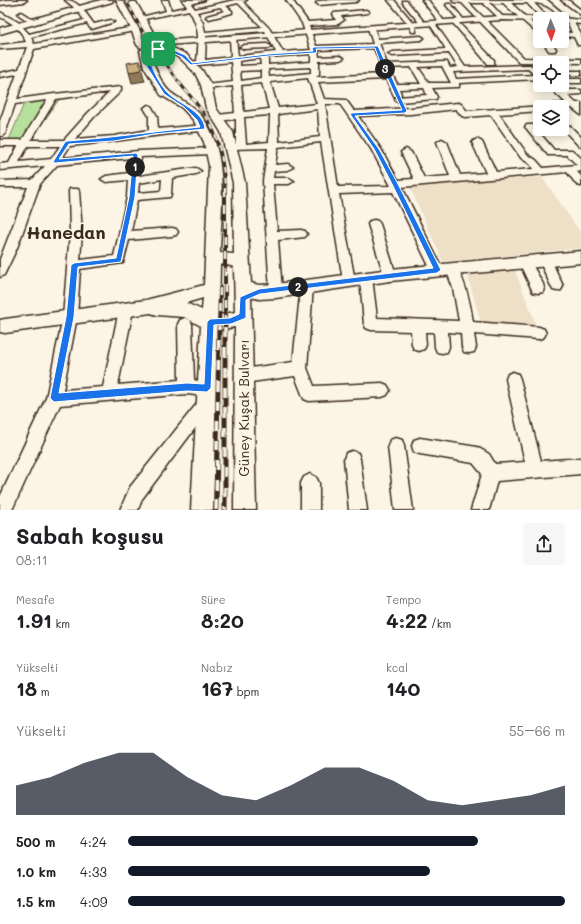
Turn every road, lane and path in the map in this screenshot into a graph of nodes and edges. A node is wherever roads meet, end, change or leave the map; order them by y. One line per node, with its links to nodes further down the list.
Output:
1 (68, 0): 29 (street)
2 (119, 0): 15 (main road); 58 (main road)
3 (130, 0): 38 (main road)
4 (165, 0): 30 (street)
5 (202, 0): 27 (street)
6 (210, 0): 25 (street)
7 (240, 0): 25 (street); 28 (street)
8 (289, 0): 52 (street)
9 (356, 0): 16 (street); 45 (street)
10 (391, 0): 57 (street)
11 (424, 0): 49 (street)
12 (455, 0): 17 (street)
13 (544, 0): 20 (street); 33 (street)
14 (564, 0): 36 (street)
15 (106, 1): 29 (main road)
16 (331, 1): 24 (street)
17 (464, 1): 18 (street); 43 (street)
18 (485, 1): 19 (street); 39 (street)
19 (505, 1): 20 (street); 37 (street)
20 (529, 1): 32 (street)
21 (26, 2): 23 (street)
22 (405, 2): 53 (street)
23 (0, 3)
24 (319, 3)
25 (218, 5): 27 (street); 31 (street)
26 (449, 5): 46 (street)
27 (189, 6): 30 (street); 41 (street)
28 (247, 8): 31 (street); 63 (street)
29 (79, 9): 47 (main road); 51 (street)
30 (169, 12): 38 (street)
31 (229, 12): 41 (street); 42 (street)
32 (539, 12)
33 (558, 12)
34 (0, 14): 55 (street)
35 (21, 14): 47 (street)
36 (581, 14)
37 (522, 17): 39 (main road); 40 (main road); 56 (street)
38 (140, 18): 71 (main road)
39 (501, 18): 43 (main road)
40 (533, 18)
41 (198, 19): 66 (street)
42 (235, 20)
43 (481, 20): 46 (main road); 82 (street)
44 (569, 20): 50 (main road)
45 (373, 21): 52 (street); 57 (main road); 60 (main road); 70 (street)
46 (458, 21): 49 (main road); 83 (street)
47 (33, 22): 55 (main road)
48 (111, 22): 51 (street)
49 (442, 22): 53 (main road)
50 (581, 22)
51 (90, 24): 62 (street); 65 (street)
52 (306, 24): 60 (street)
53 (427, 24): 57 (main road); 75 (street)
54 (569, 24): 64 (street)
55 (20, 26): 59 (main road); 65 (street)
56 (533, 27)
57 (413, 28)
58 (135, 30): 62 (street); 71 (main road)
59 (0, 31)
60 (309, 33): 63 (main road); 79 (street)
61 (569, 34): 64 (street)
62 (99, 35): 74 (street)
63 (271, 35): 66 (street); 67 (main road); 76 (street); 77 (street)
64 (578, 35): 69 (street)
65 (27, 36): 74 (street)
66 (203, 37): 67 (main road); 71 (main road); 84 (street)
67 (233, 38): 81 (street)
68 (421, 38): 70 (street)
69 (581, 43)
70 (376, 44): 79 (street); 86 (street)
71 (152, 45): 84 (main road, Güney Kuşak Bulvarı); 125 (main road)
72 (0, 47): 74 (street)
73 (244, 47): 76 (street)
74 (28, 49): 92 (street)
75 (450, 51): 78 (street); 89 (street)
76 (266, 52): 77 (street); 81 (street); 87 (street)
77 (281, 54): 79 (street)
78 (392, 54)
79 (315, 56): 80 (street); 87 (street); 98 (street)
80 (340, 58)
81 (234, 59): 84 (street); 88 (street)
82 (581, 61)
83 (491, 62)
84 (196, 63): 105 (main road, Güney Kuşak Bulvarı)
85 (413, 65): 86 (street); 91 (street); 104 (street)
86 (384, 66): 97 (street)
87 (264, 67): 88 (street); 99 (street)
88 (235, 69): 103 (street)
89 (463, 69): 90 (street); 91 (street)
90 (533, 69)
91 (447, 70): 100 (street)
92 (23, 71): 96 (street); 112 (street)
93 (569, 73): 94 (street)
94 (581, 73)
95 (533, 74): 100 (street)
96 (0, 75)
97 (389, 76): 98 (street); 106 (street)
98 (312, 78): 99 (street); 113 (street)
99 (265, 80): 103 (street); 118 (street)
100 (454, 81): 104 (street)
101 (569, 81): 102 (street)
102 (581, 81)
103 (237, 84): 105 (street); 122 (street)
104 (426, 86): 106 (street); 110 (street)
105 (206, 87): 123 (main road, Güney Kuşak Bulvarı)
106 (394, 87): 110 (street)
107 (581, 92): 108 (street)
108 (560, 93): 114 (street)
109 (54, 96): 112 (street); 133 (street); 135 (street)
110 (399, 99): 117 (street)
111 (337, 101): 113 (street); 121 (street); 161 (street)
112 (12, 102): 128 (street)
113 (321, 104): 118 (street); 129 (street)
114 (577, 105): 120 (street)
115 (148, 108): 127 (street)
116 (533, 109): 119 (street)
117 (405, 111): 119 (street); 121 (street)
118 (274, 112): 122 (street); 136 (street)
119 (493, 112): 149 (street)
120 (581, 112)
121 (352, 114): 161 (street)
122 (240, 115): 123 (street); 137 (street)
123 (218, 118): 137 (main road, Güney Kuşak Bulvarı)
124 (530, 127): 142 (street)
125 (203, 128): 127 (street); 138 (main road)
126 (569, 130): 134 (street)
127 (154, 132): 133 (street)
128 (0, 134)
129 (324, 140): 136 (street); 163 (street)
130 (442, 142): 153 (street)
131 (478, 142): 151 (street)
132 (0, 143): 135 (street)
133 (67, 143): 135 (street); 141 (street)
134 (581, 143)
135 (24, 144): 143 (street)
136 (274, 145): 137 (street); 146 (street)
137 (235, 146): 175 (main road, Güney Kuşak Bulvarı)
138 (212, 151): 140 (street); 173 (main road)
139 (406, 152): 156 (street)
140 (136, 155): 141 (street); 152 (street)
141 (55, 162): 143 (street); 158 (street)
142 (581, 164)
143 (13, 165): 144 (street)
144 (0, 167)
145 (288, 167): 146 (street)
146 (269, 168): 157 (street)
147 (576, 169): 149 (street); 159 (street)
148 (196, 171): 150 (street)
149 (540, 172): 151 (street)
150 (167, 175): 152 (street); 164 (street)
151 (492, 176): 153 (street)
152 (134, 178): 154 (street); 164 (street)
153 (456, 178): 156 (street)
154 (106, 179)
155 (289, 181): 157 (street)
156 (420, 181): 161 (street)
157 (268, 182): 169 (street)
158 (35, 183): 160 (street); 170 (street)
159 (581, 183)
160 (0, 184)
161 (393, 186): 163 (street); 177 (street)
162 (74, 191): 176 (street)
163 (333, 191): 181 (street)
164 (132, 197): 168 (street)
165 (374, 224): 179 (street)
166 (172, 232): 168 (street)
167 (301, 234): 169 (street)
168 (123, 236): 176 (street)
169 (272, 236): 186 (street)
170 (6, 249): 178 (street)
171 (581, 257): 172 (main road)
172 (545, 260): 174 (main road); 183 (street)
173 (213, 262): 175 (main road); 185 (main road)
174 (525, 262): 177 (main road); 184 (street)
175 (242, 264): 187 (main road, Güney Kuşak Bulvarı)
176 (74, 265): 191 (street)
177 (440, 270): 179 (main road); 196 (street)
178 (0, 272)
179 (390, 275): 180 (main road)
180 (366, 278): 181 (main road); 194 (street)
181 (349, 281): 182 (main road)
182 (307, 286): 186 (main road); 202 (street)
183 (558, 286)
184 (538, 288)
185 (212, 289): 188 (main road); 192 (main road)
186 (276, 290): 187 (main road)
187 (243, 293): 190 (main road, Güney Kuşak Bulvarı)
188 (146, 307): 189 (main road); 192 (main road)
189 (126, 310): 191 (main road); 207 (street)
190 (243, 316): 192 (main road); 203 (main road, Güney Kuşak Bulvarı)
191 (70, 317): 197 (main road); 209 (street)
192 (210, 322): 208 (main road)
193 (185, 324): 205 (street)
194 (418, 326): 195 (street); 199 (street)
195 (441, 327): 196 (street); 200 (street)
196 (466, 327): 198 (street); 201 (street)
197 (2, 328)
198 (539, 333)
199 (419, 345)
200 (442, 347)
201 (469, 347)
202 (300, 368): 203 (street); 206 (street)
203 (244, 376): 220 (main road, Güney Kuşak Bulvarı)
204 (513, 379): 214 (street)
205 (187, 387): 207 (street); 208 (street)
206 (382, 390)
207 (109, 394): 209 (street)
208 (207, 395): 218 (street); 219 (main road)
209 (54, 398): 217 (street)
210 (396, 446): 223 (street)
211 (420, 446): 215 (street)
212 (352, 458): 222 (street)
213 (581, 466): 214 (street)
214 (535, 470): 215 (street)
215 (490, 474): 224 (street)
216 (310, 483): 221 (street)
217 (3, 510)
218 (129, 510)
219 (202, 510)
220 (245, 510)
221 (310, 510)
222 (358, 510)
223 (404, 510)
224 (480, 510)

